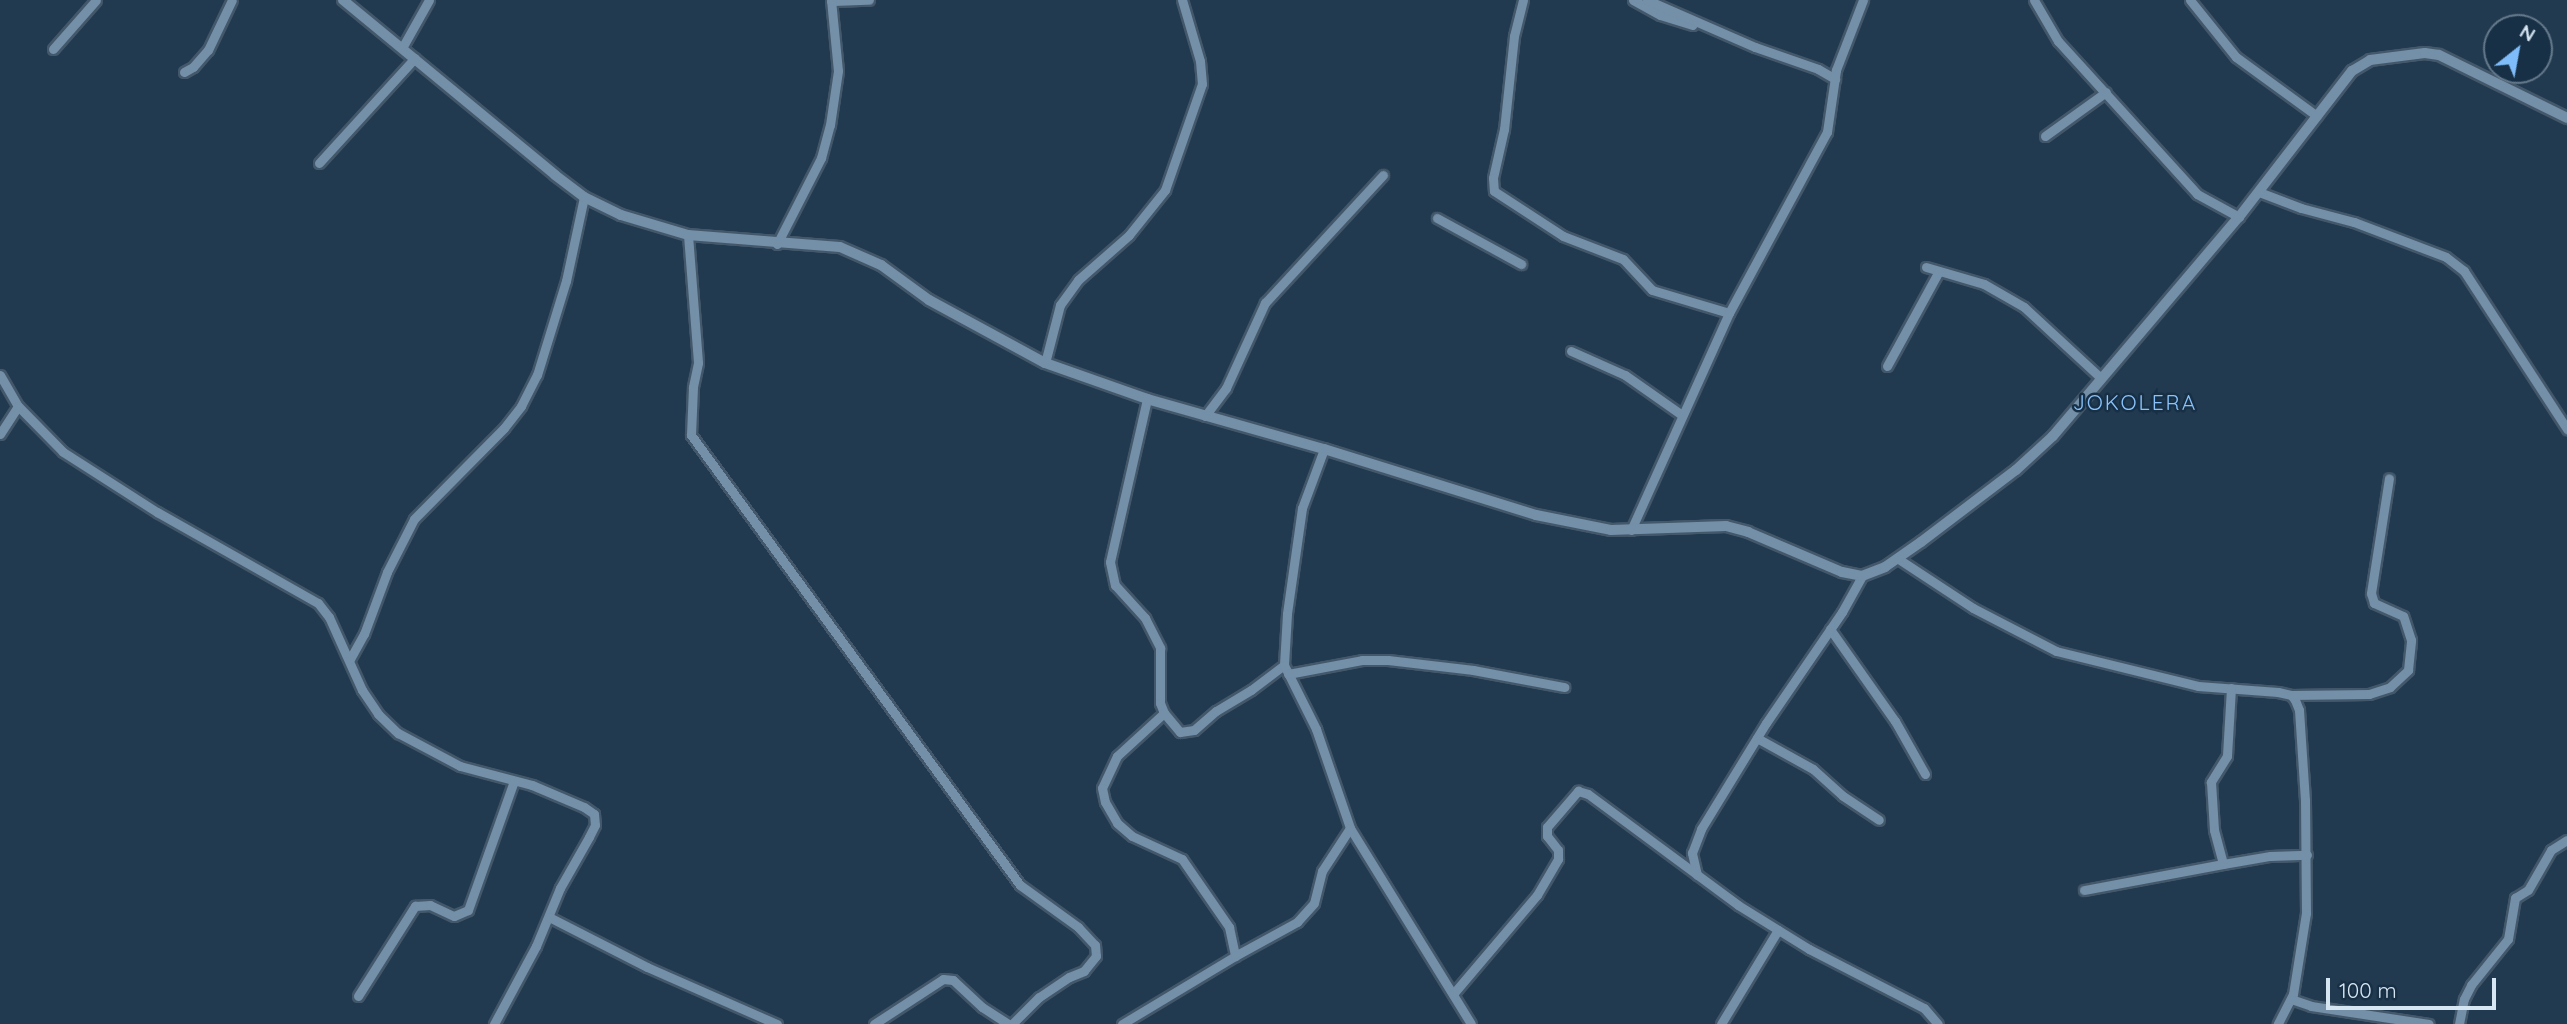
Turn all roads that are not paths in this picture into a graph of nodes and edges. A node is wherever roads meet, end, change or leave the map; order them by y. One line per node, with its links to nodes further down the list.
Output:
1 (96, 0): 16 (street)
2 (232, 0): 18 (street)
3 (343, 0): 15 (street)
4 (429, 0): 15 (street)
5 (831, 0): 6 (street); 31 (street)
6 (869, 0)
7 (1182, 0): 37 (street)
8 (1523, 0): 35 (street)
9 (1633, 0): 14 (street)
10 (1647, 0): 19 (street)
11 (1863, 0): 19 (street)
12 (2034, 0): 20 (street)
13 (2190, 0): 21 (street)
14 (1693, 26)
15 (402, 48): 17 (street)
16 (54, 49)
17 (415, 58): 24 (street); 27 (street)
18 (184, 72)
19 (1835, 79): 35 (street)
20 (2106, 92): 23 (street); 28 (street)
21 (2316, 116): 22 (street); 26 (street)
22 (2567, 118)
23 (2045, 136)
24 (319, 163)
25 (1383, 175): 44 (street)
26 (2259, 192): 28 (street); 45 (street)
27 (584, 197): 30 (street); 53 (street)
28 (2239, 217): 40 (street)
29 (1437, 218): 32 (street)
30 (688, 235): 31 (street); 78 (street)
31 (777, 244): 37 (street)
32 (1521, 264)
33 (1926, 267): 34 (street)
34 (1938, 271): 38 (street); 40 (street)
35 (1729, 313): 43 (street)
36 (1571, 351): 43 (street)
37 (1045, 363): 41 (street)
38 (1887, 366)
39 (0, 375): 42 (street)
40 (2101, 378): 50 (street)
41 (1147, 399): 44 (street); 58 (street)
42 (18, 406): 46 (street); 53 (street)
43 (1682, 415): 49 (street)
44 (1205, 416): 47 (street)
45 (2567, 429)
46 (0, 434)
47 (1324, 449): 49 (street); 54 (street)
48 (2389, 478): 57 (street)
49 (1631, 530): 51 (street)
50 (1898, 558): 51 (street); 56 (street)
51 (1862, 576): 52 (street)
52 (1830, 629): 59 (street); 60 (street)
53 (350, 659): 61 (street)
54 (1286, 669): 55 (street); 58 (street); 63 (street)
55 (1564, 687)
56 (2231, 688): 57 (street); 66 (street)
57 (2291, 695): 65 (street)
58 (1164, 713): 71 (street)
59 (1757, 738): 62 (street); 67 (street)
60 (1924, 775)
61 (514, 780): 69 (street); 73 (street)
62 (1879, 820)
63 (1350, 828): 71 (street); 72 (street)
64 (2567, 840): 85 (street)
65 (2307, 855): 66 (street); 74 (street)
66 (2223, 864): 68 (street)
67 (1698, 876): 70 (street); 72 (street)
68 (2084, 890)
69 (550, 917): 75 (street); 76 (street)
70 (1778, 930): 81 (street); 82 (street)
71 (1235, 956): 79 (street)
72 (1453, 994): 80 (street)
73 (358, 996)
74 (2291, 999): 83 (street); 84 (street)
75 (494, 1024)
76 (777, 1024)
77 (874, 1024): 78 (street)
78 (1010, 1024)
79 (1122, 1024)
80 (1471, 1024)
81 (1721, 1024)
82 (1938, 1024)
83 (2277, 1024)
84 (2429, 1024)
85 (2459, 1024)

